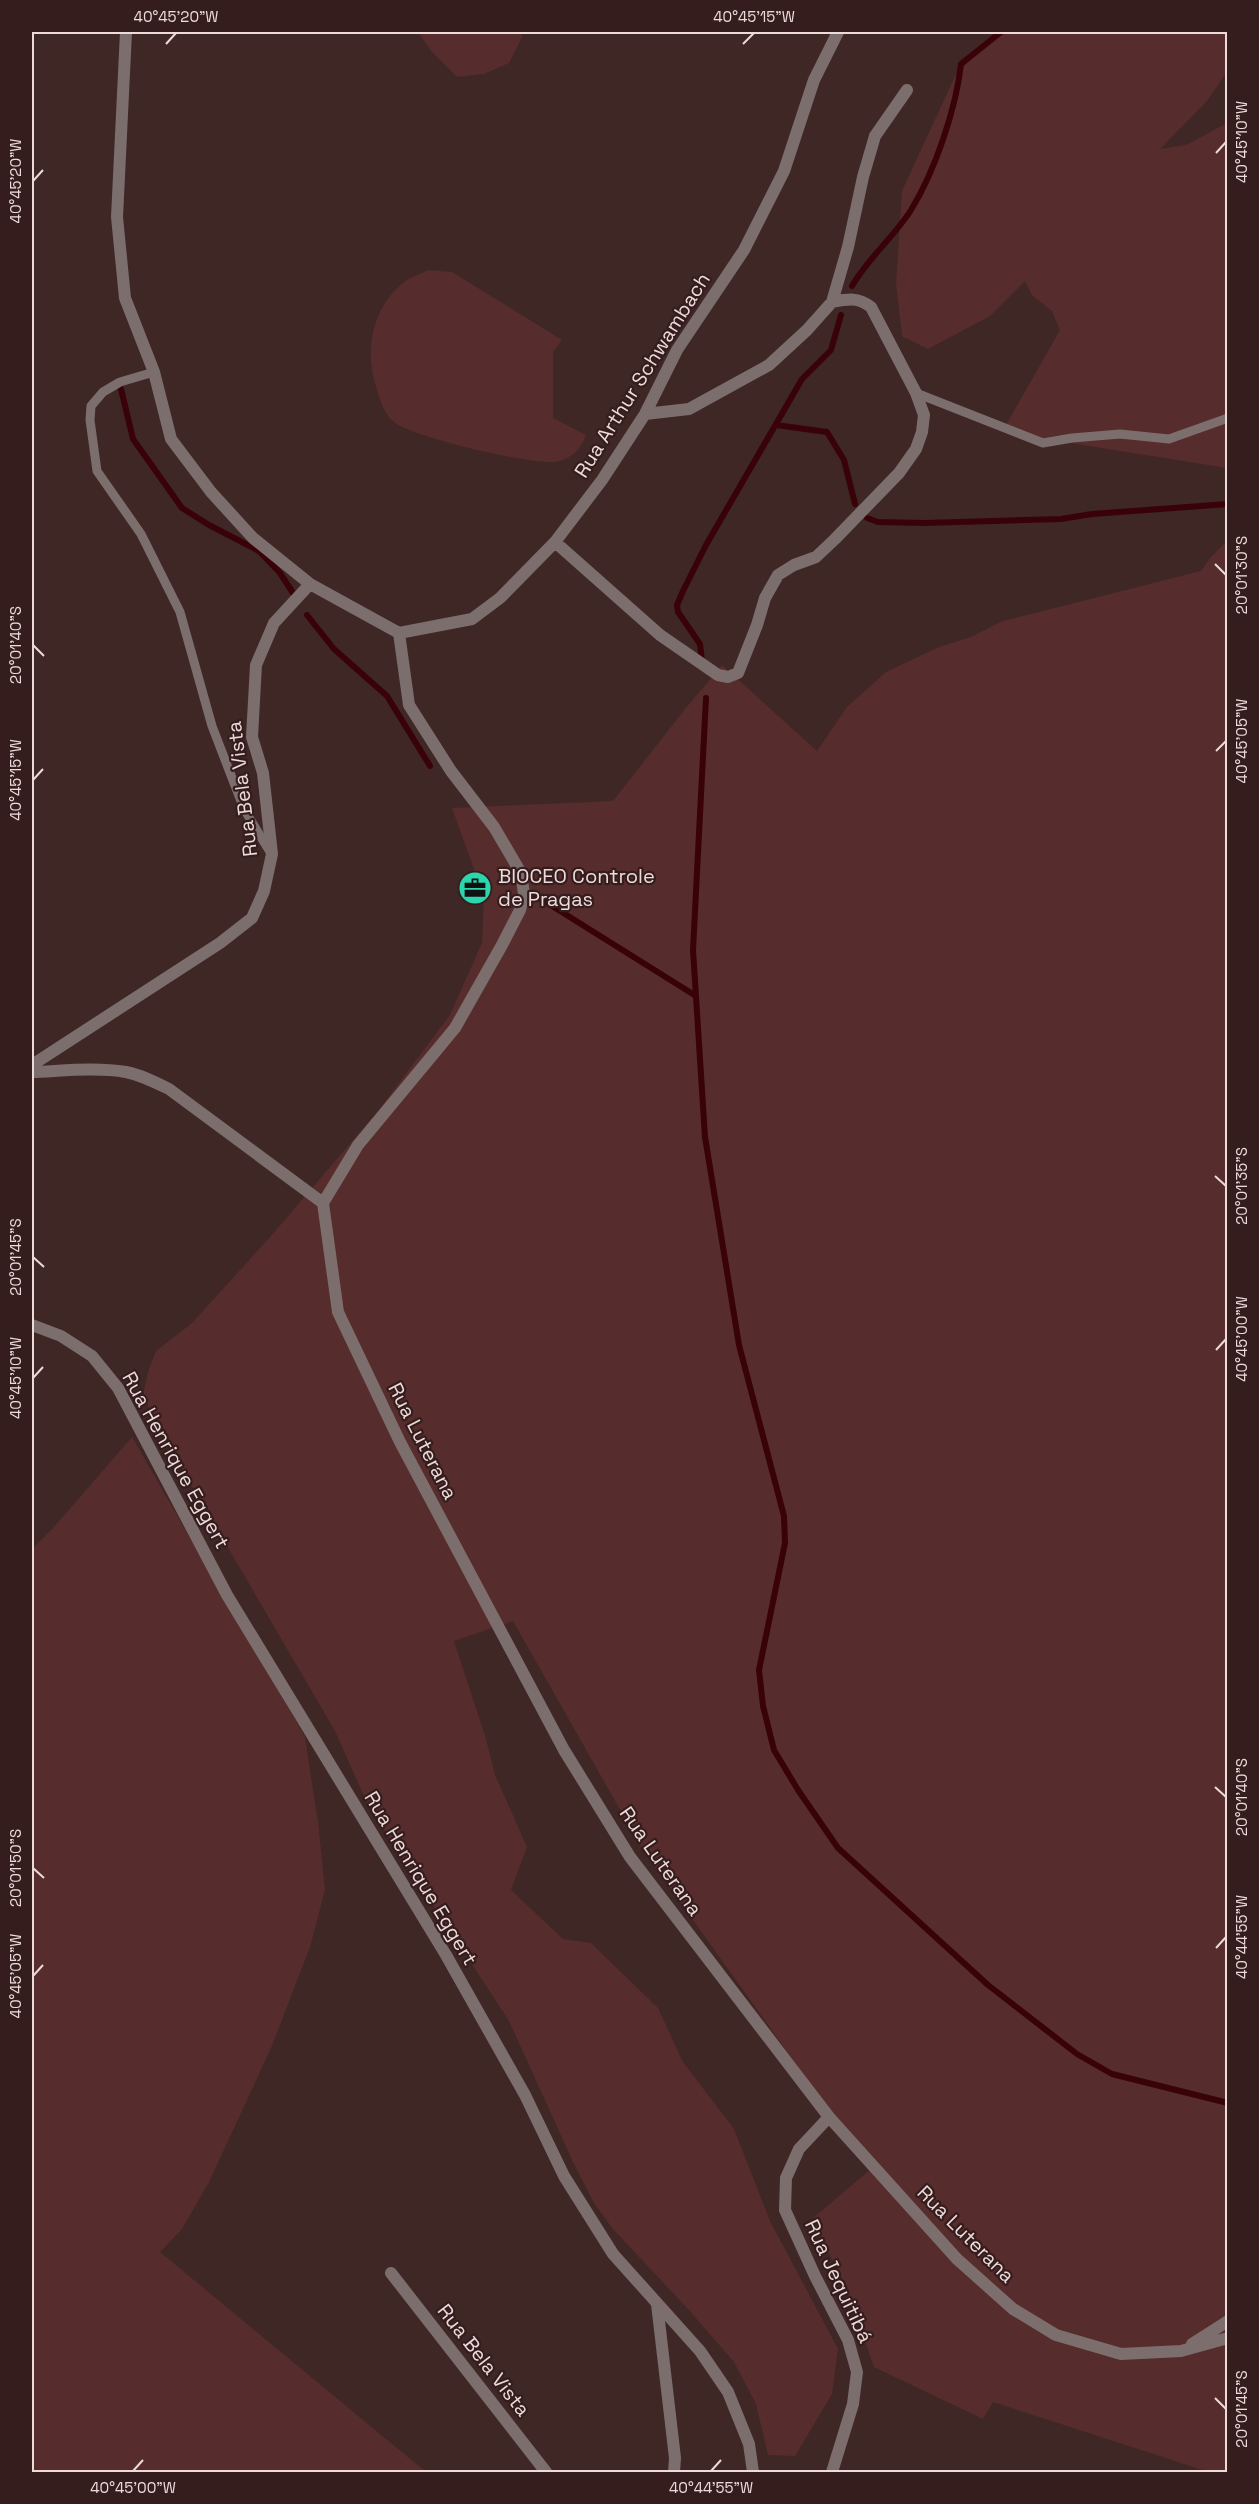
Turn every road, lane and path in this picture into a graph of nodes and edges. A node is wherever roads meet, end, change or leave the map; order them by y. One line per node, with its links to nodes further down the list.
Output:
1 (126, 32): 5 (street)
2 (838, 32): 7 (street, Rua Arthur Schwambach)
3 (907, 90): 4 (street)
4 (832, 302): 6 (street); 7 (street)
5 (154, 372): 10 (street); 12 (lane)
6 (916, 393): 8 (lane); 9 (street)
7 (645, 414): 9 (street, Rua Arthur Schwambach)
8 (1227, 417)
9 (555, 542): 11 (street, Rua Arthur Schwambach)
10 (310, 584): 11 (street); 12 (street, Rua Bela Vista)
11 (399, 633): 15 (street)
12 (272, 854): 13 (street, Rua Bela Vista)
13 (32, 1065)
14 (32, 1072): 15 (street)
15 (323, 1203): 17 (street, Rua Luterana)
16 (32, 1325): 19 (street, Rua Henrique Eggert)
17 (829, 2117): 22 (street, Rua Luterana); 26 (street, Rua Jequitibá)
18 (391, 2273): 23 (street, Rua Bela Vista)
19 (657, 2304): 24 (street); 25 (street, Rua Henrique Eggert)
20 (1227, 2321): 22 (street)
21 (1227, 2338): 22 (street, Rua Luterana)
22 (1181, 2351)
23 (546, 2472)
24 (674, 2472)
25 (753, 2472)
26 (831, 2472)

